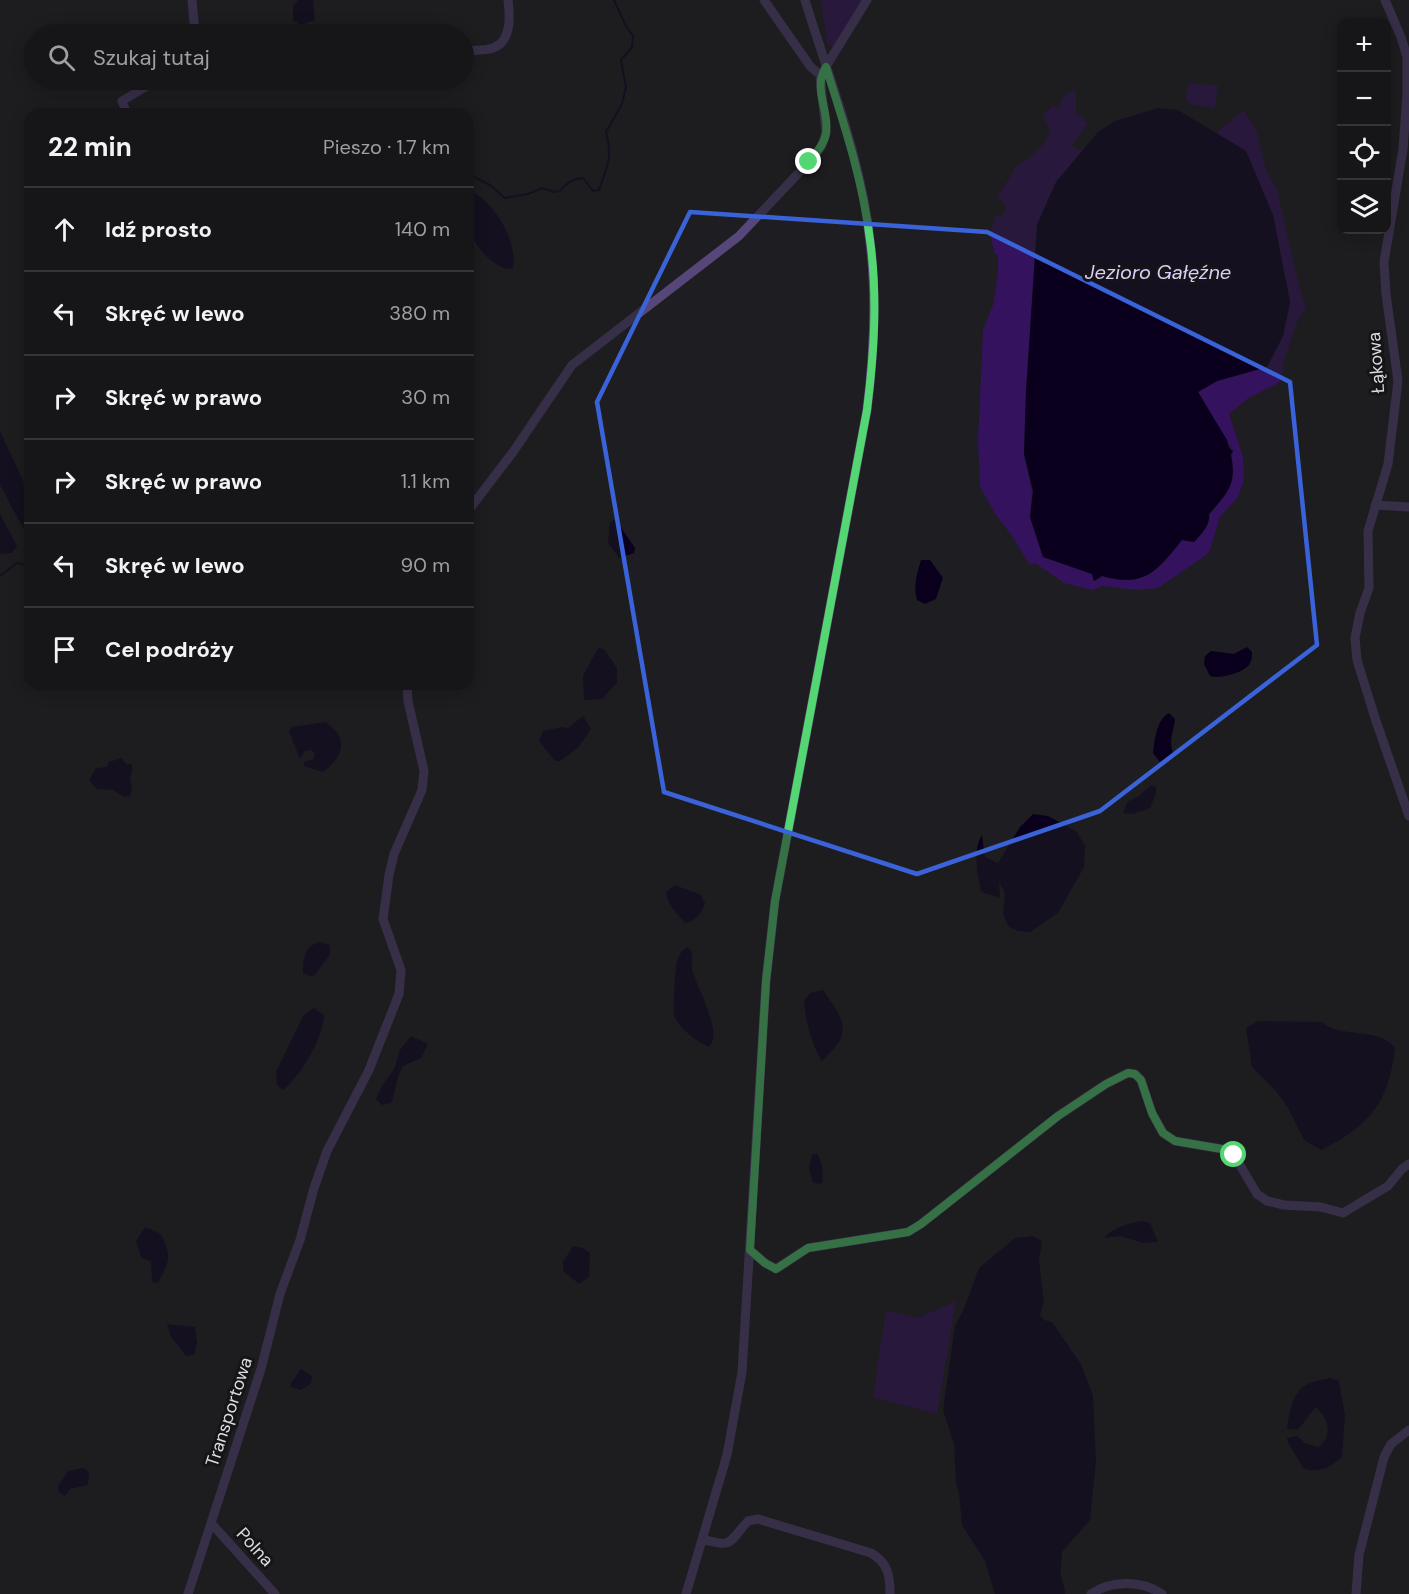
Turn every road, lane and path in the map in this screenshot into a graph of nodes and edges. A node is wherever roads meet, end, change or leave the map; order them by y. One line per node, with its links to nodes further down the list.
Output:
1 (192, 0): 7 (street)
2 (508, 0): 8 (street)
3 (764, 0): 9 (street)
4 (805, 0): 9 (street)
5 (867, 0): 9 (street)
6 (1385, 0): 12 (street, Łąkowa)
7 (194, 24)
8 (474, 50)
9 (823, 71): 13 (street); 19 (street)
10 (141, 90): 11 (street)
11 (125, 108)
12 (1404, 174): 14 (street, Łąkowa)
13 (474, 504)
14 (1375, 505): 15 (street); 17 (street, Łąkowa)
15 (1409, 507)
16 (407, 690): 21 (street, Transportowa)
17 (1409, 816)
18 (1409, 1164): 19 (street)
19 (750, 1250): 22 (street)
20 (1409, 1430): 29 (street)
21 (211, 1523): 23 (street, Transportowa); 24 (street, Polna)
22 (703, 1539): 25 (street); 26 (street)
23 (189, 1594)
24 (275, 1594)
25 (686, 1594)
26 (891, 1594)
27 (1091, 1594): 28 (street)
28 (1162, 1594)
29 (1356, 1594)

